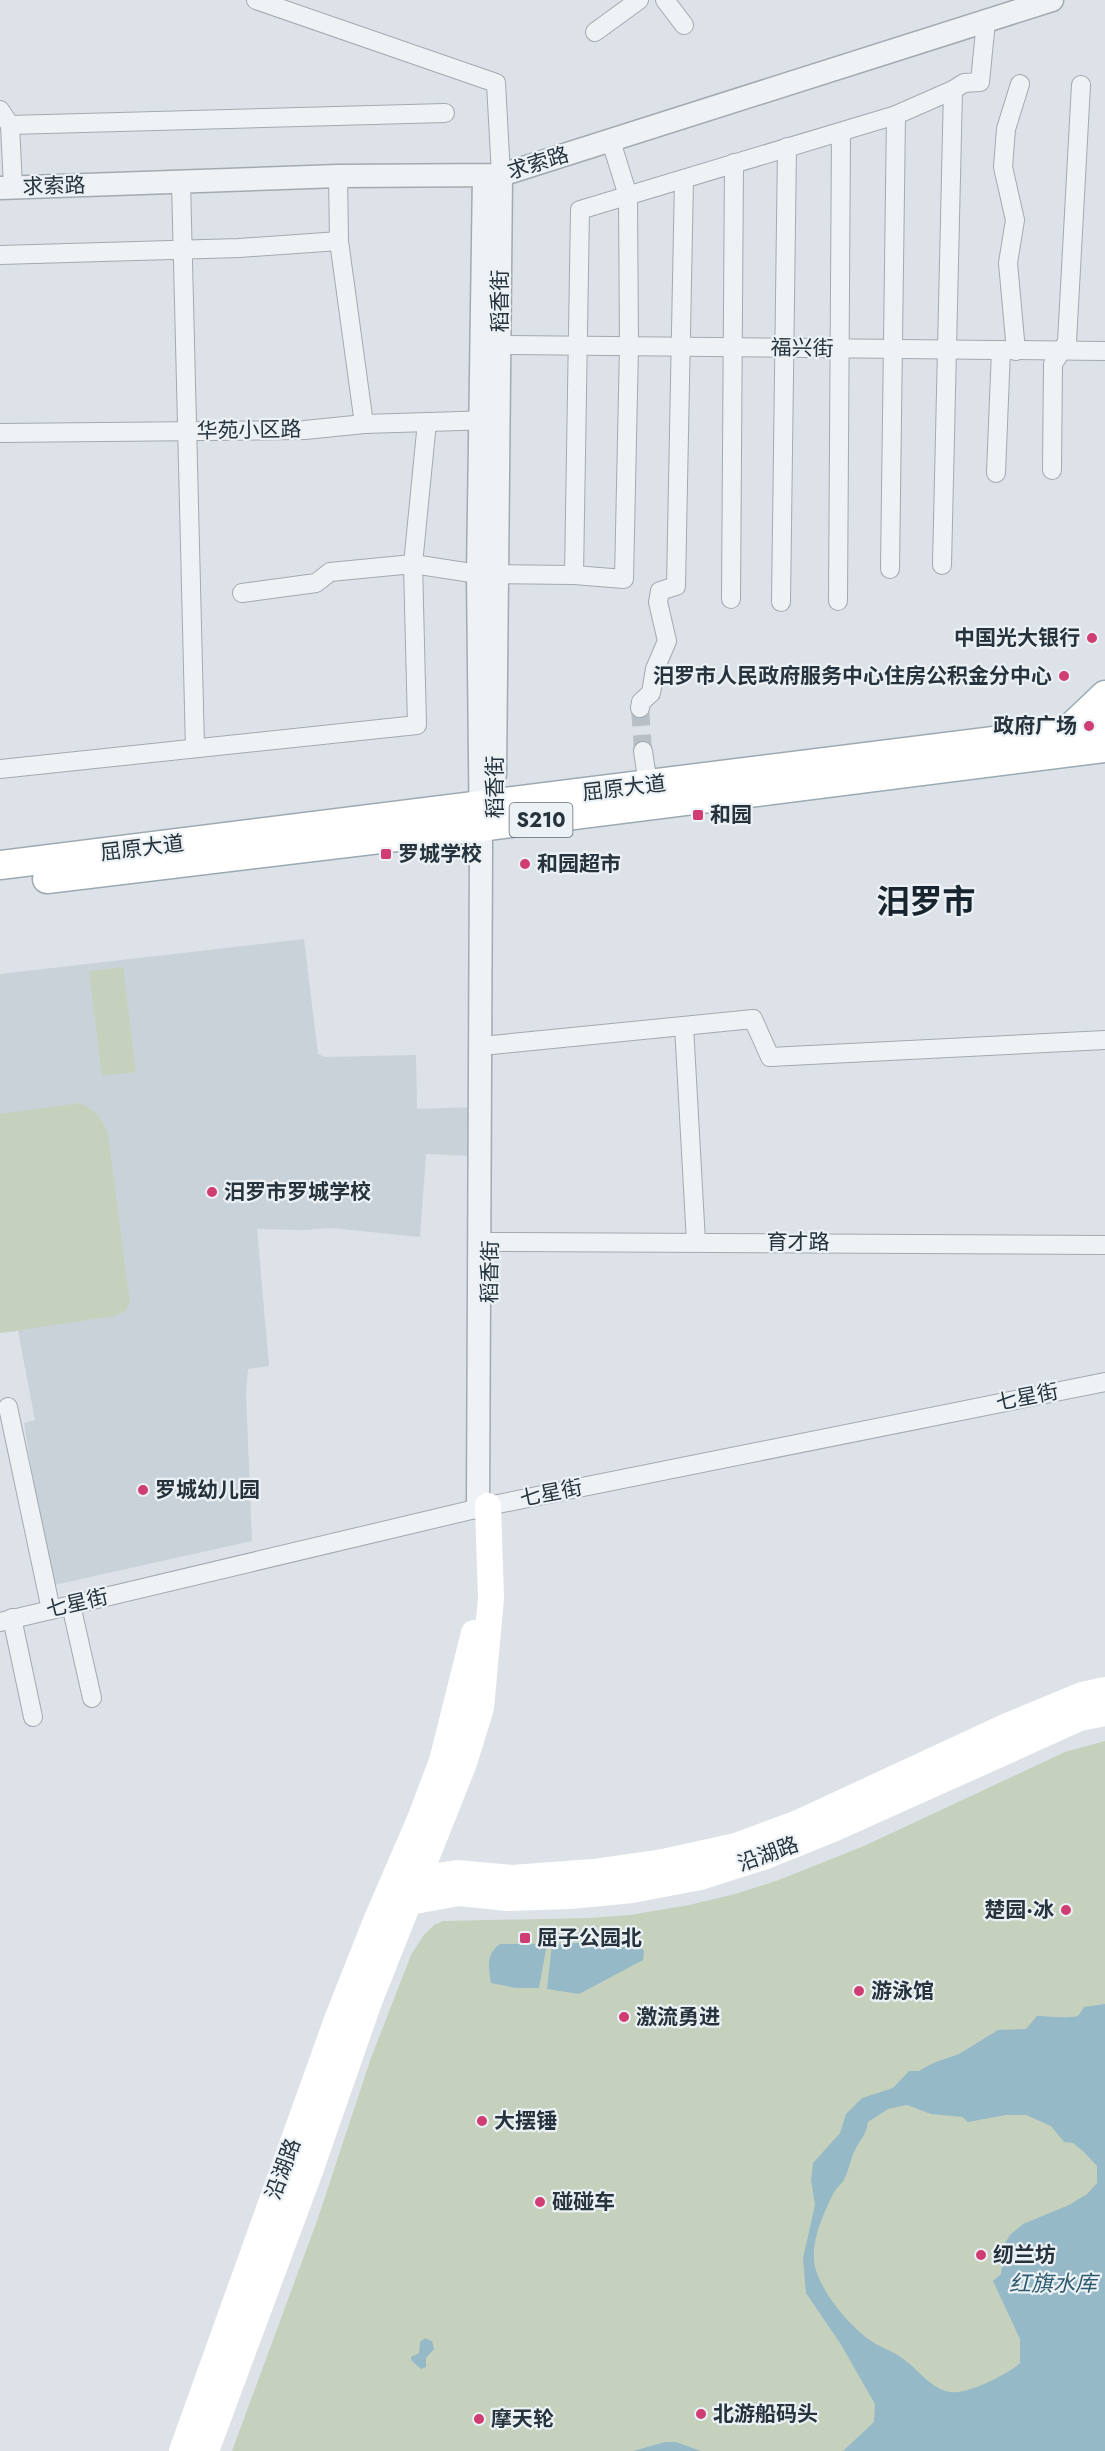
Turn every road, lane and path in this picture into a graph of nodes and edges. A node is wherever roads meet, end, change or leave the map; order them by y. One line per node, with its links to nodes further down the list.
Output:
1 (256, 0): 18 (street)
2 (639, 0): 7 (street)
3 (664, 0): 6 (street)
4 (1052, 0): 5 (street, 求索路)
5 (986, 21): 10 (street); 15 (street, 求索路)
6 (684, 25)
7 (595, 32)
8 (1020, 84): 36 (street)
9 (1081, 85): 37 (street)
10 (953, 90): 12 (street); 35 (street)
11 (445, 113): 13 (street)
12 (897, 115): 14 (street); 34 (street)
13 (5, 117): 22 (street)
14 (841, 132): 16 (street); 33 (street)
15 (611, 141): 18 (street, 求索路); 23 (street)
16 (787, 147): 17 (street); 32 (street)
17 (734, 162): 20 (street); 31 (street)
18 (492, 175): 19 (street, 求索路); 27 (street, 稻香街); 39 (street)
19 (338, 176): 21 (street, 求索路); 24 (street)
20 (684, 179): 23 (street); 30 (street)
21 (181, 181): 22 (street, 求索路); 25 (street)
22 (7, 187)
23 (627, 196): 28 (street); 29 (street)
24 (339, 241): 25 (street); 41 (street)
25 (185, 250): 26 (street); 42 (street)
26 (0, 255)
27 (500, 345): 28 (street, 福兴街); 39 (street, 稻香街)
28 (578, 346): 29 (street, 福兴街); 50 (street)
29 (628, 346): 30 (street, 福兴街); 50 (street)
30 (681, 347): 31 (street, 福兴街); 56 (street)
31 (733, 347): 32 (street, 福兴街); 52 (street)
32 (786, 348): 33 (street, 福兴街); 54 (street)
33 (839, 348): 34 (street, 福兴街); 53 (street)
34 (892, 349): 35 (street, 福兴街); 48 (street)
35 (947, 349): 36 (street, 福兴街); 47 (street)
36 (1008, 351): 37 (street, 福兴街); 45 (street)
37 (1063, 351): 38 (street, 福兴街); 44 (street)
38 (1105, 351)
39 (489, 421): 40 (street, 华苑小区路); 49 (street, 稻香街)
40 (427, 422): 41 (street, 华苑小区路); 46 (street)
41 (364, 424): 42 (street, 华苑小区路)
42 (188, 431): 43 (street, 华苑小区路); 58 (street)
43 (0, 433)
44 (1052, 470)
45 (996, 473)
46 (413, 564): 49 (street); 51 (street); 58 (street)
47 (942, 565)
48 (890, 569)
49 (487, 574): 50 (street); 63 (street, 稻香街)
50 (574, 575)
51 (242, 593)
52 (730, 599)
53 (838, 601)
54 (781, 602)
55 (1105, 695): 59 (main road)
56 (640, 708)
57 (1105, 727): 59 (main road, 屈原大道 / S210)
58 (195, 748): 61 (street)
59 (1089, 750): 62 (main road, 屈原大道 / S210); 63 (main road, 屈原大道 / S210)
60 (643, 751): 62 (street)
61 (0, 769)
62 (648, 785): 63 (main road, 屈原大道 / S210)
63 (487, 816): 64 (main road, 屈原大道 / S210); 65 (main road, 屈原大道 / S210); 68 (street, 稻香街); 74 (street)
64 (0, 865)
65 (0, 885)
66 (684, 1026): 67 (street); 68 (street); 70 (street)
67 (1105, 1040)
68 (492, 1045): 69 (street, 稻香街)
69 (490, 1242): 70 (street, 育才路); 74 (street, 稻香街)
70 (696, 1242): 71 (street, 育才路)
71 (1105, 1245)
72 (1105, 1382): 74 (street, 七星街)
73 (8, 1407): 76 (street)
74 (483, 1507): 75 (street, 七星街); 82 (main road); 85 (main road, 沿湖路)
75 (70, 1605): 76 (street, 七星街); 78 (street)
76 (51, 1610): 77 (street, 七星街)
77 (6, 1620): 81 (street)
78 (92, 1698)
79 (1089, 1701): 80 (main road, 沿湖路); 83 (main road, 沿湖路); 85 (main road, 沿湖路)
80 (1105, 1713)
81 (33, 1717)
82 (441, 1822): 83 (main road); 84 (main road)
83 (457, 1873): 84 (main road, 沿湖路)
84 (418, 1879): 85 (main road, 沿湖路)
85 (400, 1896): 86 (main road, 沿湖路); 87 (main road, 沿湖路)
86 (182, 2451)
87 (206, 2451)

